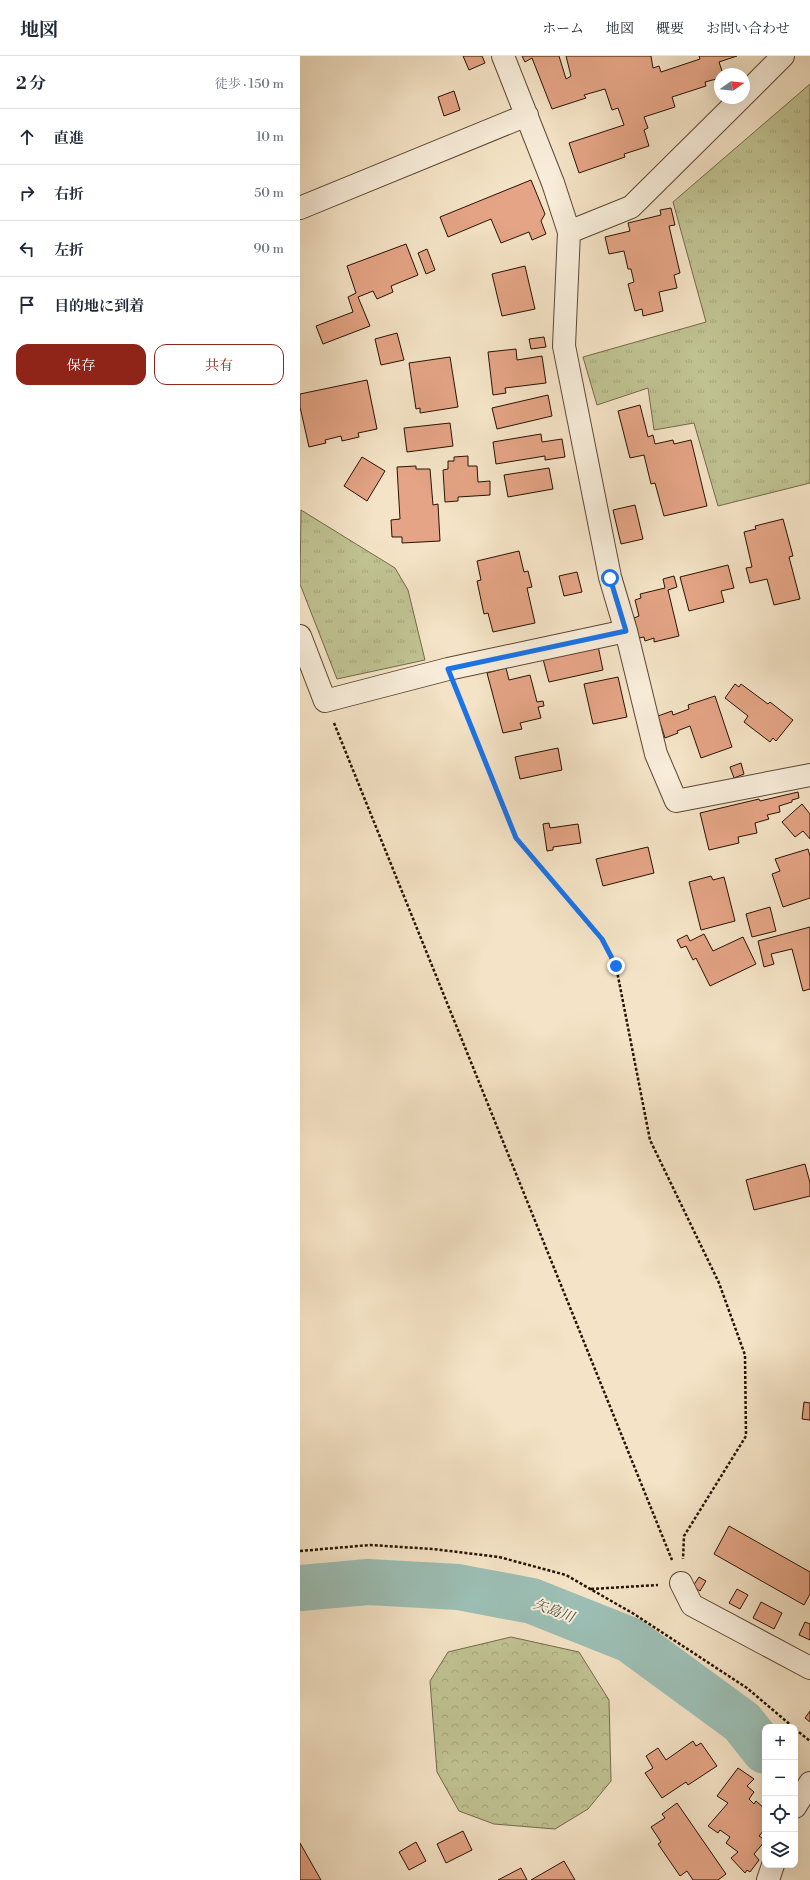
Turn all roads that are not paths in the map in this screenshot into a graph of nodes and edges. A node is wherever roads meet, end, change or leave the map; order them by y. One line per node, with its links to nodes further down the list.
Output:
1 (503, 56): 5 (street)
2 (783, 56): 3 (street)
3 (750, 89)
4 (735, 104): 7 (street)
5 (527, 115): 6 (street); 7 (street)
6 (300, 208)
7 (569, 232): 8 (street)
8 (626, 631): 9 (street); 10 (street)
9 (300, 636)
10 (810, 775)
11 (681, 1583): 12 (street)
12 (810, 1668)
13 (810, 1783): 14 (street)
14 (798, 1802)
15 (772, 1868): 16 (street)
16 (768, 1880)

